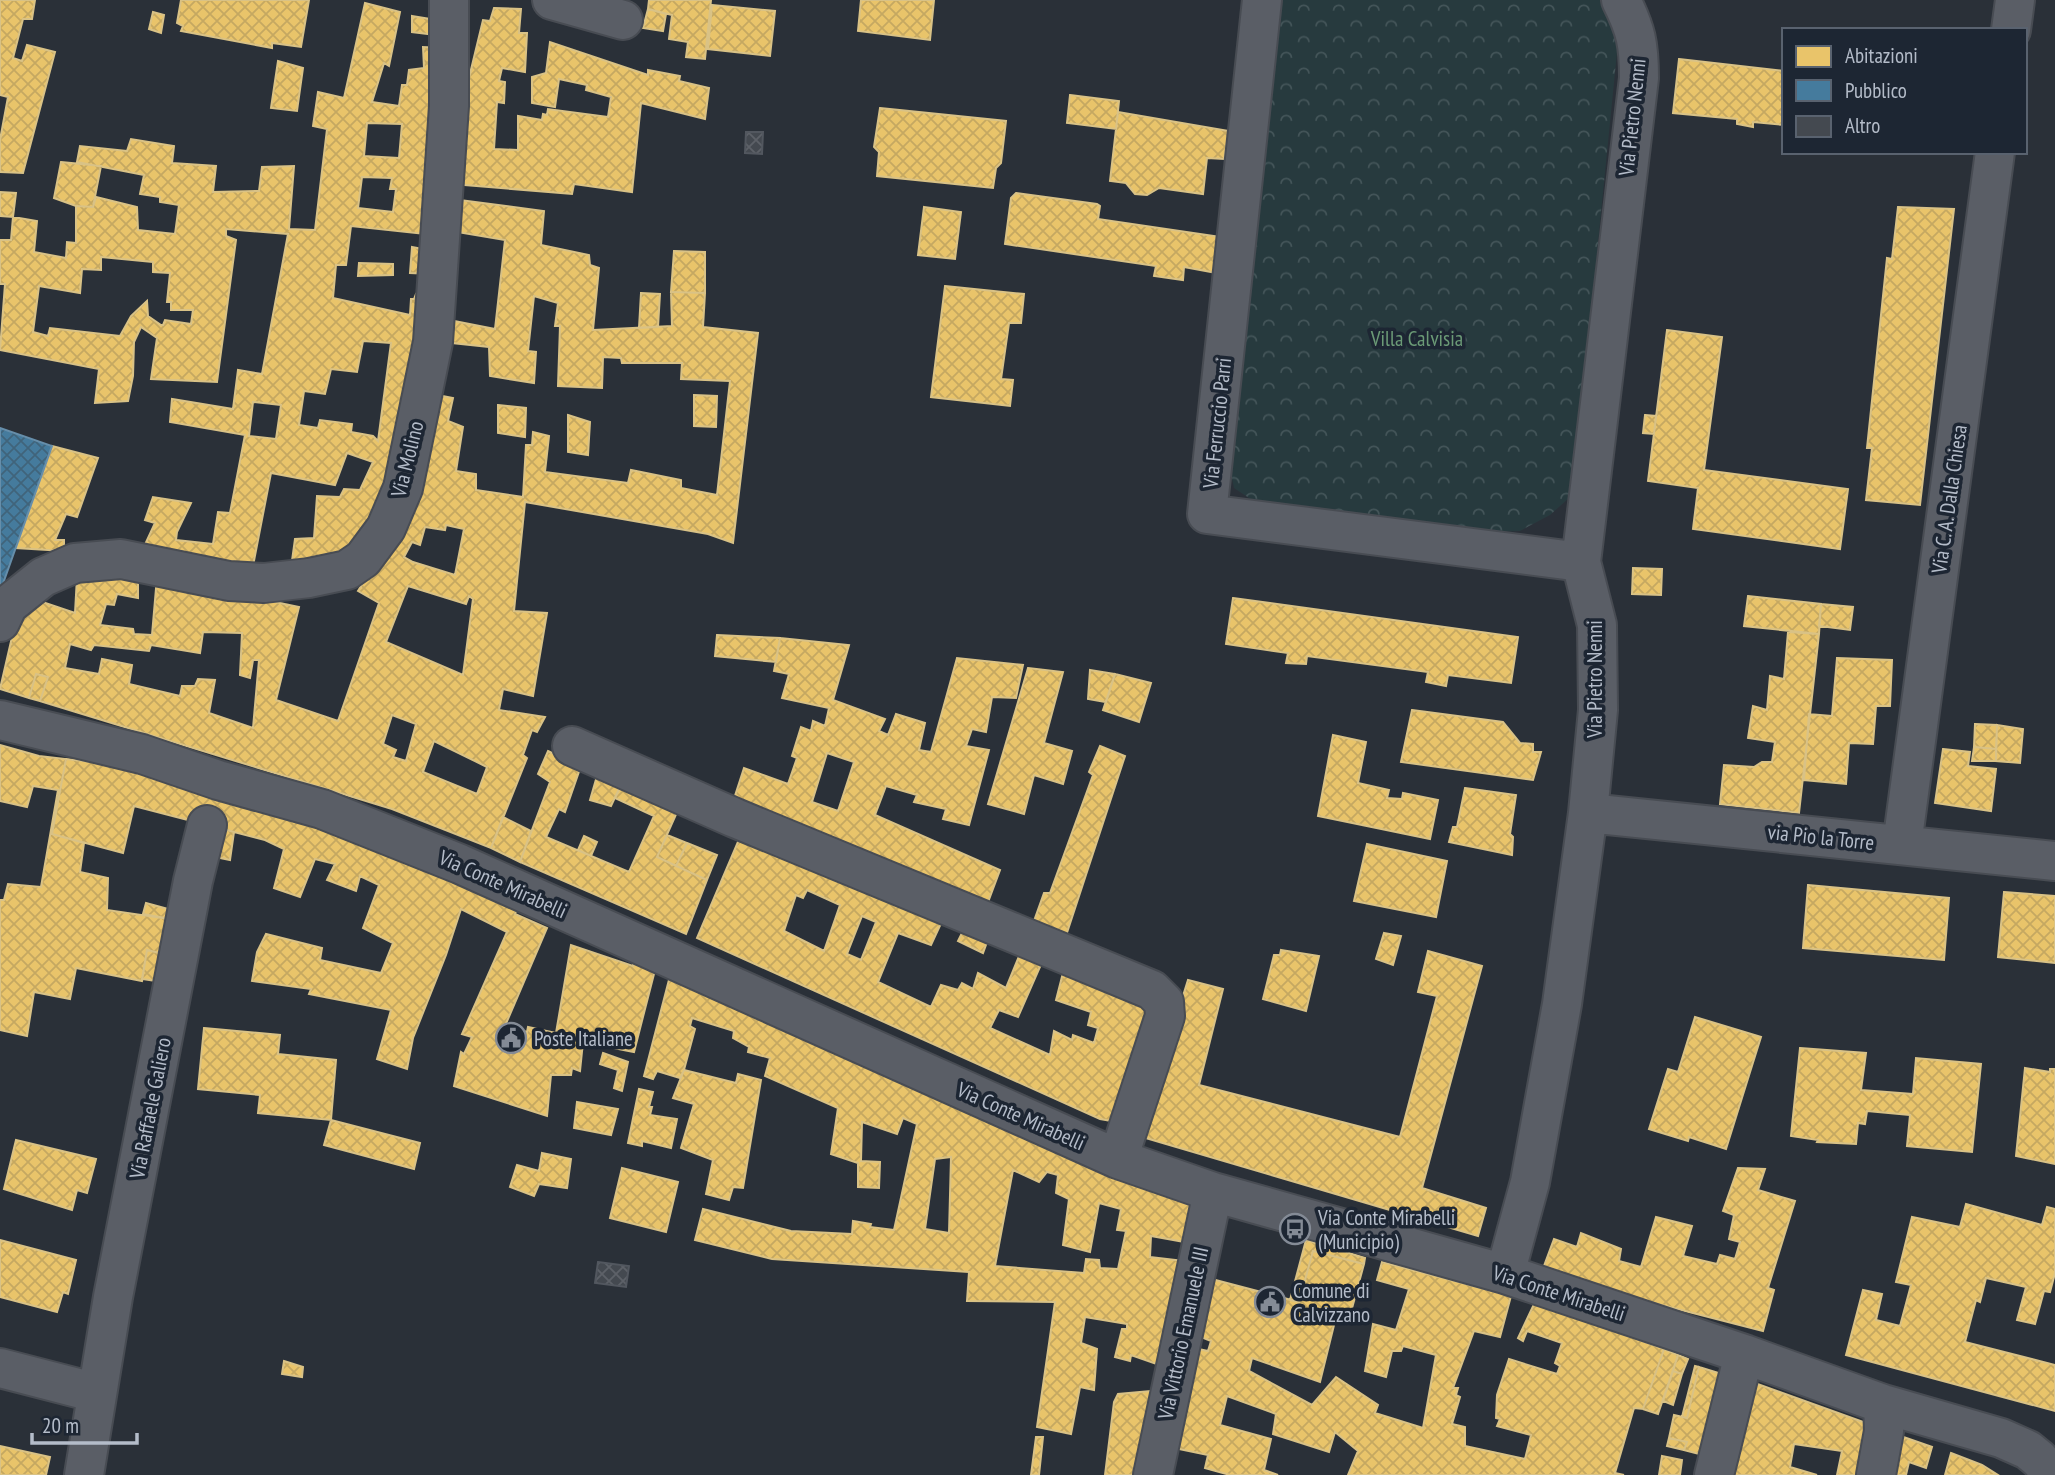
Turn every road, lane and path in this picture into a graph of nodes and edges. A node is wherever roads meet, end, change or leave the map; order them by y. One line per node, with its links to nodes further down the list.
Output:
1 (449, 0): 10 (street, Via Molino)
2 (552, 0): 6 (street)
3 (1262, 0): 9 (street, Via Ferruccio Parri)
4 (1621, 0): 9 (street, Via Pietro Nenni)
5 (2015, 0): 7 (street)
6 (623, 20)
7 (2011, 28)
8 (1995, 154): 15 (street, Via C. A. Dalla Chiesa)
9 (1581, 562): 14 (street, Via Pietro Nenni)
10 (0, 622)
11 (0, 720): 13 (street, Via Conte Mirabelli)
12 (572, 746): 17 (street)
13 (213, 800): 17 (street, Via Conte Mirabelli); 22 (street, Via Raffaele Galiero)
14 (1588, 813): 15 (street, via Pio la Torre); 19 (street, Via Pietro Nenni)
15 (1902, 845): 16 (street, via Pio la Torre)
16 (2055, 861)
17 (1118, 1159): 18 (street, Via Conte Mirabelli)
18 (1213, 1192): 19 (street, Via Conte Mirabelli); 25 (street, Via Vittorio Emanuele III)
19 (1505, 1274): 20 (street, Via Conte Mirabelli)
20 (1744, 1354): 23 (street, Via Conte Mirabelli); 26 (street)
21 (0, 1368): 22 (street)
22 (97, 1393): 24 (street, Via Raffaele Galiero)
23 (1883, 1404): 27 (street); 28 (street, Via Conte Mirabelli)
24 (84, 1475)
25 (1153, 1475)
26 (1714, 1475)
27 (1876, 1475)
28 (2053, 1475)

